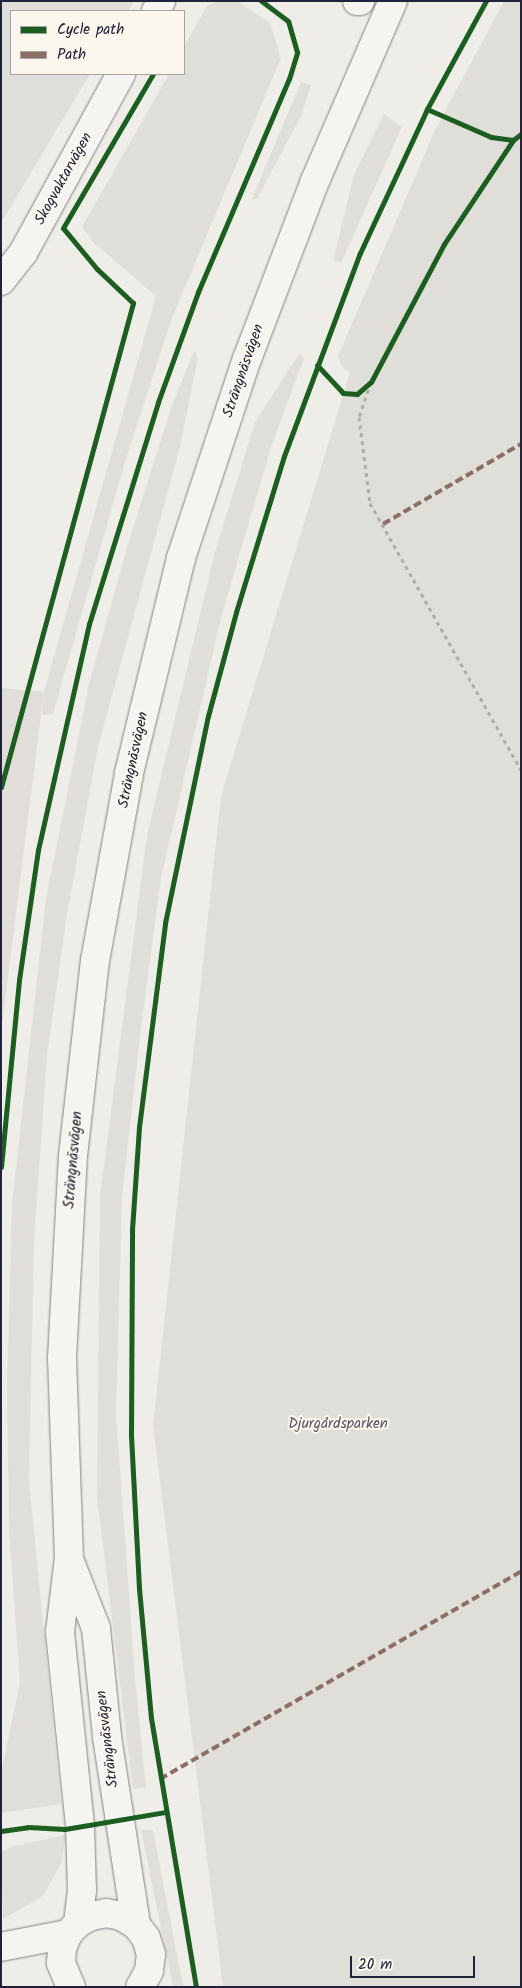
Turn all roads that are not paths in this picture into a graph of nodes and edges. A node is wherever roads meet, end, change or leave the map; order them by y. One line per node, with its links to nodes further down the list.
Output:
1 (393, 1): 4 (main road, Strängnäsvägen)
2 (120, 75): 3 (main road, Skogvaktarvägen)
3 (1, 280)
4 (69, 1558): 5 (main road, Strängnäsvägen); 6 (main road, Strängnäsvägen)
5 (136, 1925): 6 (main road); 8 (main road)
6 (73, 1929): 7 (main road); 9 (main road, Strängnäsvägen)
7 (1, 1947)
8 (141, 1986)
9 (71, 1987)

